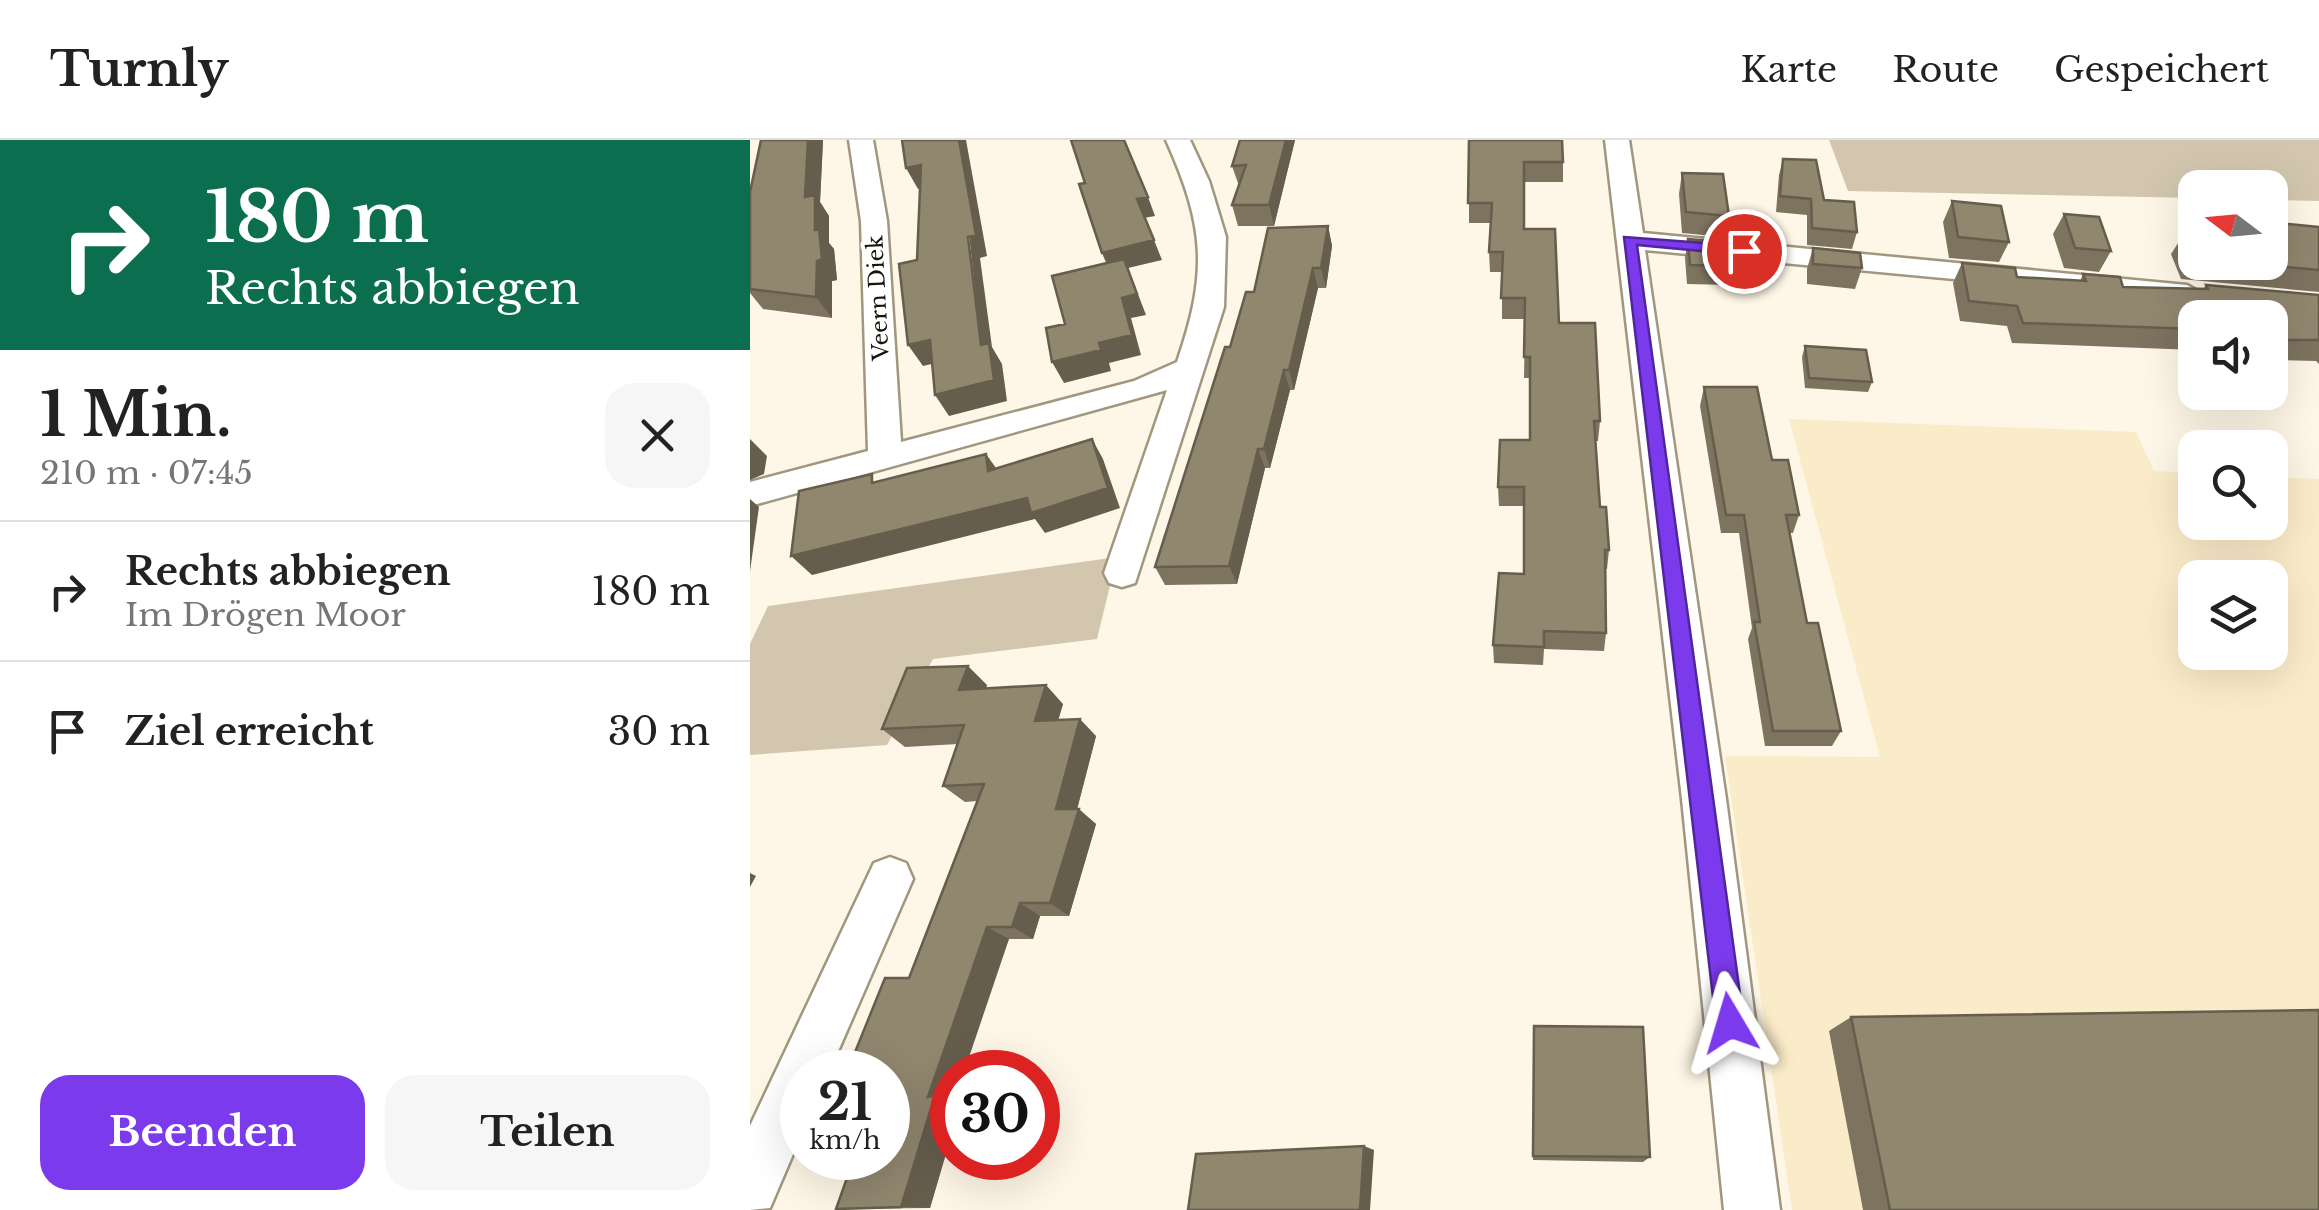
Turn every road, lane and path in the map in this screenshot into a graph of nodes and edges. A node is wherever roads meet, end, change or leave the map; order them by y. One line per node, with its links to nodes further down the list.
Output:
1 (861, 140): 7 (street, Veern Diek)
2 (1178, 140): 6 (street)
3 (1617, 140): 4 (street)
4 (1629, 240): 5 (street); 12 (street)
5 (2220, 296)
6 (1187, 369): 7 (street); 9 (street)
7 (885, 458): 8 (street)
8 (750, 494)
9 (1122, 573)
10 (890, 879): 11 (street)
11 (750, 1188)
12 (1752, 1210)

